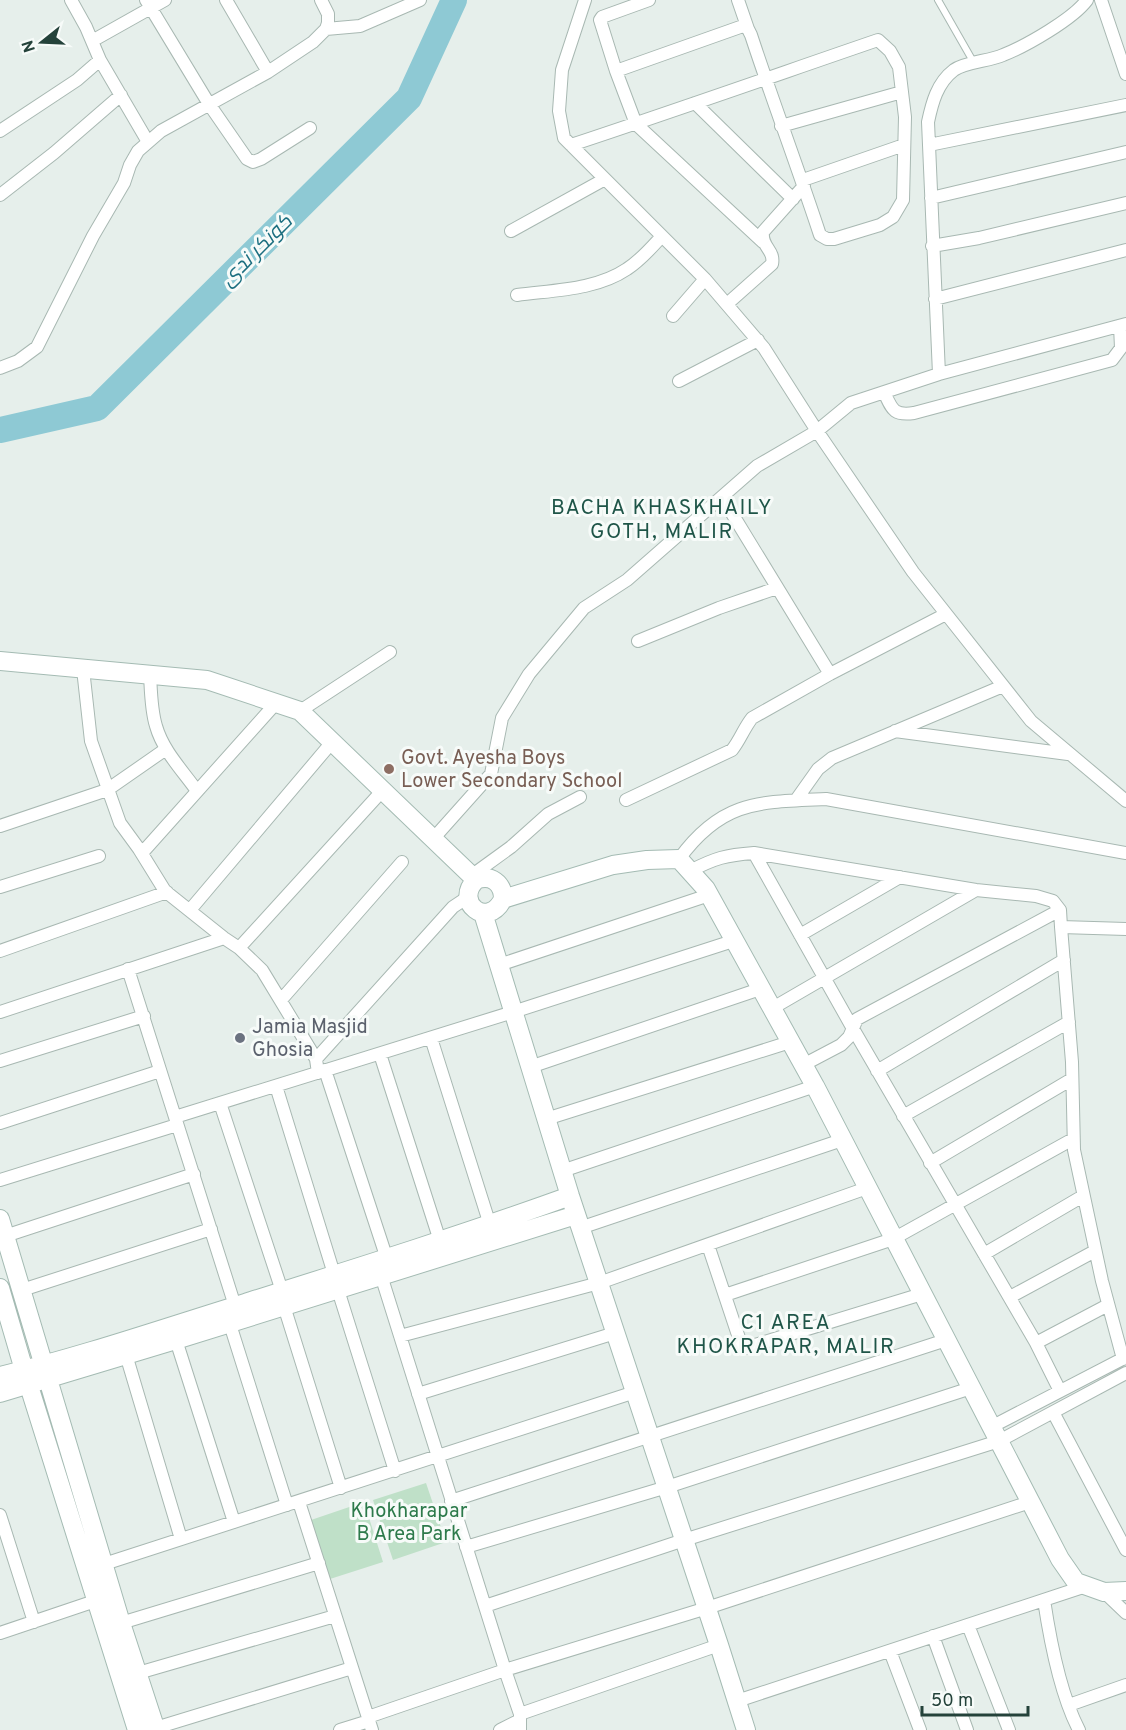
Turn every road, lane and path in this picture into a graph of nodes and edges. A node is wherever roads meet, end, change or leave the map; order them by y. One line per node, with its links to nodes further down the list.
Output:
1 (71, 0): 15 (street)
2 (165, 0): 12 (street)
3 (226, 0): 20 (street)
4 (321, 0): 13 (street)
5 (420, 0): 13 (street)
6 (585, 0): 32 (street)
7 (649, 0): 19 (street)
8 (738, 0): 14 (street)
9 (938, 0): 17 (lane)
10 (1088, 0): 17 (street)
11 (1101, 0): 18 (street)
12 (148, 4): 15 (street); 25 (street)
13 (326, 29): 20 (street)
14 (748, 29): 19 (street); 21 (street)
15 (92, 40): 16 (street)
16 (100, 60): 23 (street); 30 (street)
17 (974, 63): 34 (street)
18 (1125, 67)
19 (616, 70): 27 (street)
20 (268, 72): 25 (street)
21 (765, 79): 22 (street); 24 (street); 28 (street)
22 (902, 92): 28 (street); 33 (street)
23 (121, 95): 31 (street); 38 (street)
24 (695, 103): 27 (street); 40 (street)
25 (209, 104): 29 (street); 31 (street)
26 (1126, 105): 34 (street)
27 (636, 124): 32 (street); 44 (street)
28 (781, 126): 37 (street)
29 (310, 128)
30 (0, 131)
31 (148, 142): 54 (street)
32 (571, 145): 36 (street)
33 (904, 145): 37 (street); 37 (street)
34 (929, 145): 39 (street)
35 (1126, 152): 39 (street)
36 (604, 179): 42 (street); 43 (street)
37 (803, 183): 40 (street)
38 (0, 195)
39 (931, 198): 45 (street)
40 (793, 199): 44 (street)
41 (1126, 203): 45 (street)
42 (511, 231)
43 (662, 236): 47 (street); 48 (street)
44 (763, 242): 50 (street)
45 (932, 246): 49 (street)
46 (1126, 250): 49 (street)
47 (705, 279): 50 (street); 51 (street)
48 (517, 295)
49 (935, 299): 55 (street)
50 (727, 304): 53 (street)
51 (673, 316)
52 (1123, 325): 55 (street); 57 (street)
53 (758, 340): 56 (street); 58 (street)
54 (0, 368)
55 (939, 374): 57 (street)
56 (679, 381)
57 (884, 392): 58 (street)
58 (817, 431): 59 (street); 61 (street)
59 (722, 496): 60 (street); 83 (street)
60 (777, 588): 62 (street); 67 (street)
61 (946, 614): 67 (street); 68 (street)
62 (638, 641)
63 (390, 652): 70 (street)
64 (0, 661): 65 (street)
65 (83, 669): 66 (street); 75 (street)
66 (150, 674): 69 (street); 73 (street)
67 (830, 674): 79 (street)
68 (1003, 686): 71 (street); 74 (street)
69 (277, 702): 70 (street); 77 (street)
70 (300, 711): 72 (street)
71 (894, 731): 74 (street); 80 (street)
72 (333, 741): 76 (street); 97 (street)
73 (166, 748): 75 (street); 77 (street)
74 (1070, 754): 81 (street)
75 (107, 790): 82 (street); 84 (street)
76 (384, 790): 83 (street); 105 (street)
77 (197, 791): 84 (street)
78 (580, 797): 91 (street)
79 (626, 800)
80 (796, 800): 86 (street); 89 (street)
81 (1126, 801)
82 (0, 826)
83 (433, 839): 91 (street)
84 (142, 853): 94 (street)
85 (754, 853): 89 (street); 90 (street); 102 (street)
86 (1126, 853)
87 (99, 856): 92 (street)
88 (402, 862): 112 (street)
89 (685, 865): 95 (street); 96 (street)
90 (900, 877): 93 (street); 102 (street)
91 (471, 884): 96 (street); 99 (street); 122 (street)
92 (0, 887)
93 (976, 890): 98 (street); 110 (street)
94 (167, 892): 97 (street); 106 (street)
95 (709, 895): 104 (street); 108 (street)
96 (503, 899): 99 (street)
97 (190, 910): 103 (street)
98 (1060, 910): 100 (street); 118 (street)
99 (483, 913): 108 (street)
100 (1062, 927): 101 (street); 107 (street)
101 (1126, 929)
102 (800, 935): 110 (street)
103 (224, 938): 105 (street); 109 (street)
104 (734, 941): 111 (street); 115 (street)
105 (239, 948): 112 (street)
106 (0, 951)
107 (1064, 960): 117 (street); 127 (street)
108 (499, 964): 115 (street)
109 (128, 969): 114 (street); 116 (street)
110 (824, 978): 113 (street); 118 (street)
111 (760, 989): 113 (street); 125 (street)
112 (281, 1000): 122 (street)
113 (771, 1009): 120 (street)
114 (0, 1012)
115 (513, 1012): 119 (street); 125 (street)
116 (144, 1017): 123 (street); 126 (street)
117 (1069, 1022): 129 (street); 133 (street)
118 (852, 1027): 124 (street); 127 (street)
119 (431, 1038): 121 (street); 148 (street)
120 (790, 1042): 124 (street); 134 (street)
121 (380, 1054): 128 (street); 152 (street)
122 (316, 1059): 128 (street)
123 (0, 1061)
124 (803, 1065): 131 (street)
125 (530, 1067): 134 (street)
126 (160, 1071): 135 (street); 136 (street)
127 (877, 1071): 133 (street)
128 (322, 1072): 130 (street); 156 (street)
129 (1072, 1079): 137 (street); 139 (street)
130 (276, 1086): 132 (street); 157 (street)
131 (815, 1086): 138 (street); 140 (street)
132 (220, 1103): 135 (street); 164 (street)
133 (903, 1116): 139 (street)
134 (546, 1119): 140 (street)
135 (176, 1121): 141 (street); 142 (street)
136 (0, 1123)
137 (1073, 1139): 145 (street); 146 (street)
138 (842, 1140): 143 (street); 147 (street)
139 (930, 1163): 146 (street)
140 (562, 1172): 144 (street)
141 (194, 1174): 149 (street); 150 (street)
142 (0, 1180)
143 (867, 1188): 151 (street); 153 (street)
144 (570, 1196): 147 (street); 148 (street)
145 (1083, 1196): 154 (street); 155 (street)
146 (955, 1204): 151 (street); 155 (street)
147 (578, 1222): 156 (street); 158 (street)
148 (490, 1225): 152 (street)
149 (3, 1228): 160 (street)
150 (211, 1229): 160 (street); 166 (street)
151 (893, 1239): 161 (street); 162 (street)
152 (440, 1241): 156 (street)
153 (708, 1245): 158 (street); 162 (street)
154 (1095, 1251): 163 (street); 165 (street)
155 (984, 1254): 163 (street)
156 (382, 1266): 157 (street); 168 (street)
157 (336, 1282): 164 (street); 187 (street)
158 (598, 1283): 167 (street); 168 (street)
159 (0, 1288): 177 (street)
160 (22, 1290): 174 (street)
161 (922, 1294): 162 (street); 170 (street)
162 (725, 1295)
163 (1010, 1297): 171 (street)
164 (283, 1298): 166 (street); 189 (street)
165 (1108, 1305): 171 (street); 173 (street)
166 (230, 1313): 169 (street); 172 (street); 192 (street)
167 (615, 1333): 180 (street); 182 (street)
168 (400, 1336): 182 (street)
169 (176, 1340): 172 (street); 194 (street)
170 (946, 1340): 178 (street); 185 (street)
171 (1036, 1342): 179 (street)
172 (124, 1348): 174 (street); 195 (street)
173 (1125, 1358): 179 (street)
174 (46, 1371): 177 (street); 200 (street)
175 (1126, 1373): 183 (street)
176 (0, 1376): 177 (street)
177 (26, 1377): 181 (street); 200 (street)
178 (971, 1388): 184 (street); 188 (street)
179 (1060, 1391): 184 (street)
180 (635, 1392): 185 (street); 186 (street)
181 (0, 1393)
182 (418, 1394): 186 (street)
183 (1053, 1412): 184 (street); 198 (street)
184 (995, 1434): 191 (street); 196 (street)
185 (650, 1436): 188 (street); 190 (street)
186 (438, 1457): 187 (street); 190 (street)
187 (395, 1471): 189 (street)
188 (667, 1487): 196 (street); 197 (street)
189 (341, 1488): 192 (street)
190 (452, 1501): 197 (street)
191 (1030, 1502): 201 (street); 207 (street)
192 (293, 1503): 194 (street); 199 (street)
193 (0, 1515): 210 (street)
194 (234, 1522): 195 (street)
195 (181, 1539): 200 (street)
196 (684, 1540): 206 (street); 207 (street)
197 (466, 1547): 206 (street)
198 (1126, 1550)
199 (319, 1563): 209 (street); 211 (street)
200 (96, 1567): 204 (street)
201 (1086, 1586): 203 (street); 205 (street)
202 (1126, 1591): 203 (street)
203 (1104, 1592): 208 (street)
204 (105, 1598): 210 (street); 211 (street); 226 (street)
205 (1044, 1600): 212 (street); 222 (street)
206 (484, 1606): 218 (street)
207 (707, 1608): 215 (street); 218 (street)
208 (1126, 1613)
209 (335, 1616): 217 (street); 219 (street)
210 (34, 1622): 213 (street)
211 (121, 1623): 219 (street)
212 (968, 1625): 214 (street); 232 (street)
213 (0, 1633)
214 (933, 1636): 216 (street); 231 (street)
215 (719, 1645): 221 (street); 223 (street)
216 (890, 1651): 221 (street); 230 (street)
217 (352, 1668): 224 (street); 225 (street)
218 (506, 1670): 223 (street); 224 (street)
219 (138, 1673): 225 (street)
220 (1126, 1685): 222 (street)
221 (737, 1701): 229 (street)
222 (1069, 1706): 233 (street)
223 (520, 1721): 228 (street)
224 (369, 1723): 227 (street)
225 (153, 1729)
226 (137, 1730)
227 (340, 1730)
228 (500, 1730)
229 (746, 1730)
230 (920, 1730)
231 (967, 1730)
232 (1009, 1730)
233 (1079, 1730)

